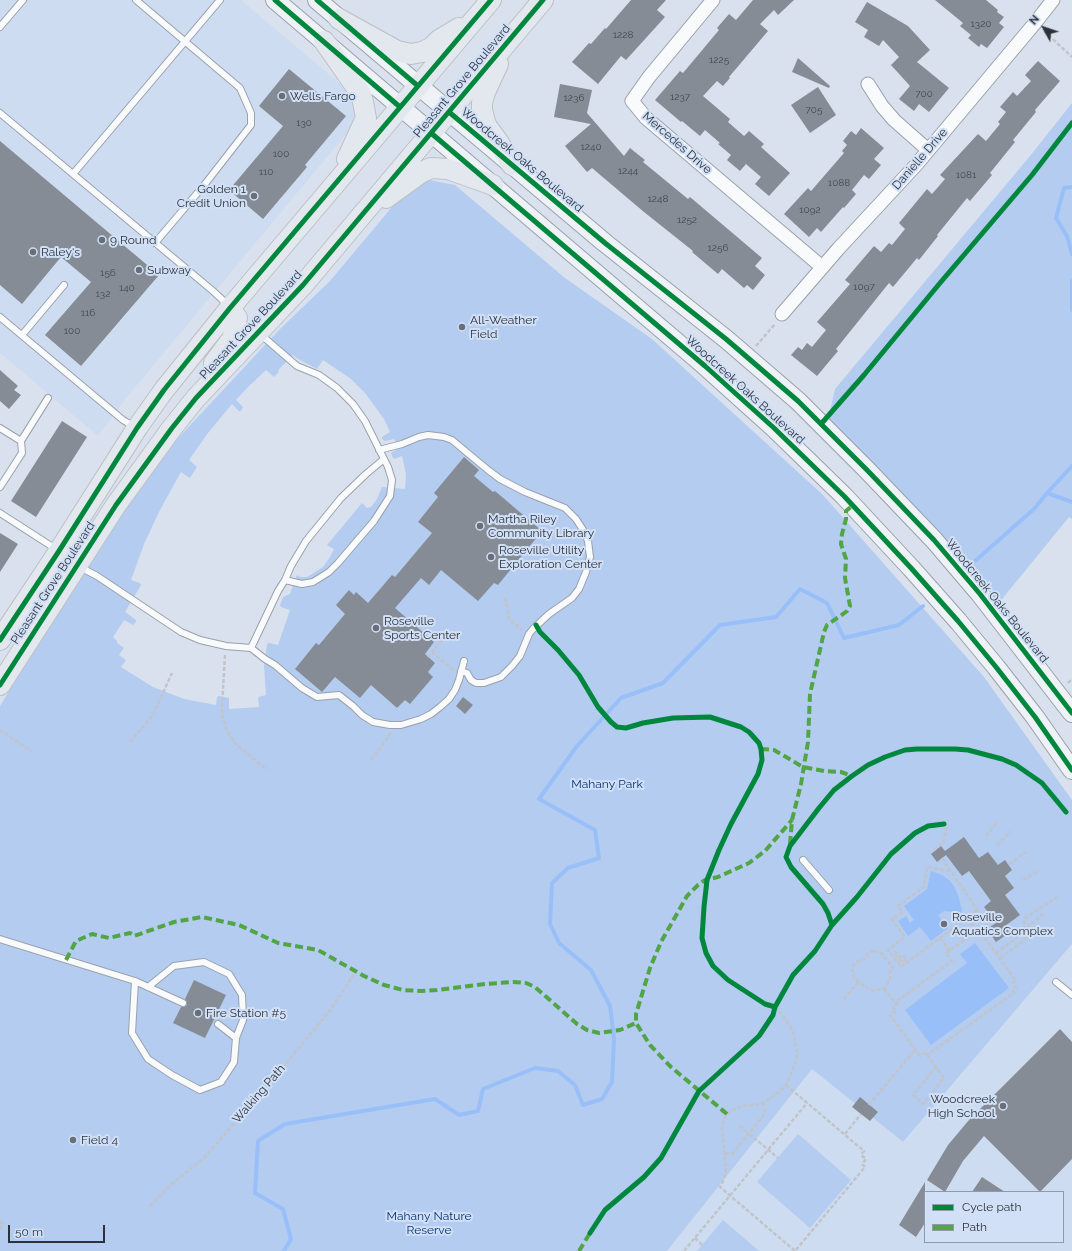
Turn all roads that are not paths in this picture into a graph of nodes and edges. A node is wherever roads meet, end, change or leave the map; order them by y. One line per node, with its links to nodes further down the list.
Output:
1 (22, 0): 12 (lane)
2 (136, 0): 14 (lane)
3 (220, 0): 14 (lane)
4 (275, 0): 15 (main road, Woodcreek Oaks Boulevard)
5 (317, 0): 11 (main road, Woodcreek Oaks Boulevard)
6 (491, 0): 10 (main road, Pleasant Grove Boulevard)
7 (543, 0): 13 (main road, Pleasant Grove Boulevard)
8 (714, 0): 29 (street, Mercedes Drive)
9 (1048, 2): 22 (street, Danielle Drive)
10 (477, 16): 11 (main road); 17 (main road, Pleasant Grove Boulevard)
11 (339, 19): 17 (main road, Woodcreek Oaks Boulevard)
12 (0, 27)
13 (513, 35): 19 (main road, Pleasant Grove Boulevard); 23 (main road)
14 (185, 41): 24 (lane); 28 (lane)
15 (324, 41): 18 (main road, Woodcreek Oaks Boulevard); 25 (main road)
16 (868, 84): 22 (street)
17 (418, 86): 18 (main road, Pleasant Grove Boulevard); 19 (main road, Woodcreek Oaks Boulevard)
18 (400, 107): 21 (main road, Woodcreek Oaks Boulevard); 25 (main road, Pleasant Grove Boulevard)
19 (449, 112): 21 (main road, Pleasant Grove Boulevard); 23 (main road, Woodcreek Oaks Boulevard)
20 (0, 113): 24 (lane)
21 (431, 133): 26 (main road, Woodcreek Oaks Boulevard); 27 (main road, Pleasant Grove Boulevard)
22 (928, 150): 29 (street, Danielle Drive)
23 (512, 165): 53 (main road, Woodcreek Oaks Boulevard)
24 (73, 174): 28 (lane)
25 (335, 184): 31 (main road, Pleasant Grove Boulevard)
26 (493, 185): 27 (main road); 54 (main road, Woodcreek Oaks Boulevard)
27 (358, 220): 34 (main road, Pleasant Grove Boulevard)
28 (155, 243): 31 (lane)
29 (822, 267): 32 (street, Danielle Drive)
30 (64, 285): 35 (lane)
31 (230, 308): 38 (main road, Pleasant Grove Boulevard); 39 (main road)
32 (782, 314)
33 (0, 317): 35 (lane)
34 (258, 332): 39 (main road, Pleasant Grove Boulevard); 41 (lane)
35 (22, 335): 38 (lane)
36 (48, 398): 40 (lane)
37 (0, 428): 40 (lane)
38 (137, 428): 45 (main road, Pleasant Grove Boulevard)
39 (172, 428): 46 (main road, Pleasant Grove Boulevard)
40 (21, 441): 43 (lane)
41 (379, 450): 42 (lane); 51 (lane)
42 (384, 459): 47 (lane); 47 (lane)
43 (0, 488)
44 (0, 513): 45 (lane)
45 (59, 551): 46 (lane); 48 (main road, Pleasant Grove Boulevard)
46 (76, 565): 49 (lane); 52 (main road, Pleasant Grove Boulevard)
47 (285, 580): 49 (lane)
48 (0, 640)
49 (251, 648): 51 (lane)
50 (464, 661): 51 (lane)
51 (460, 673)
52 (0, 684)
53 (1072, 713)
54 (1072, 770)
55 (803, 860): 56 (lane)
56 (829, 890)
57 (0, 939): 58 (lane)
58 (135, 981): 60 (lane); 64 (lane)
59 (1056, 982): 61 (lane)
60 (148, 987): 62 (lane); 64 (lane)
61 (1072, 995)
62 (183, 1003)
63 (218, 1024): 64 (lane)
64 (236, 1038)

